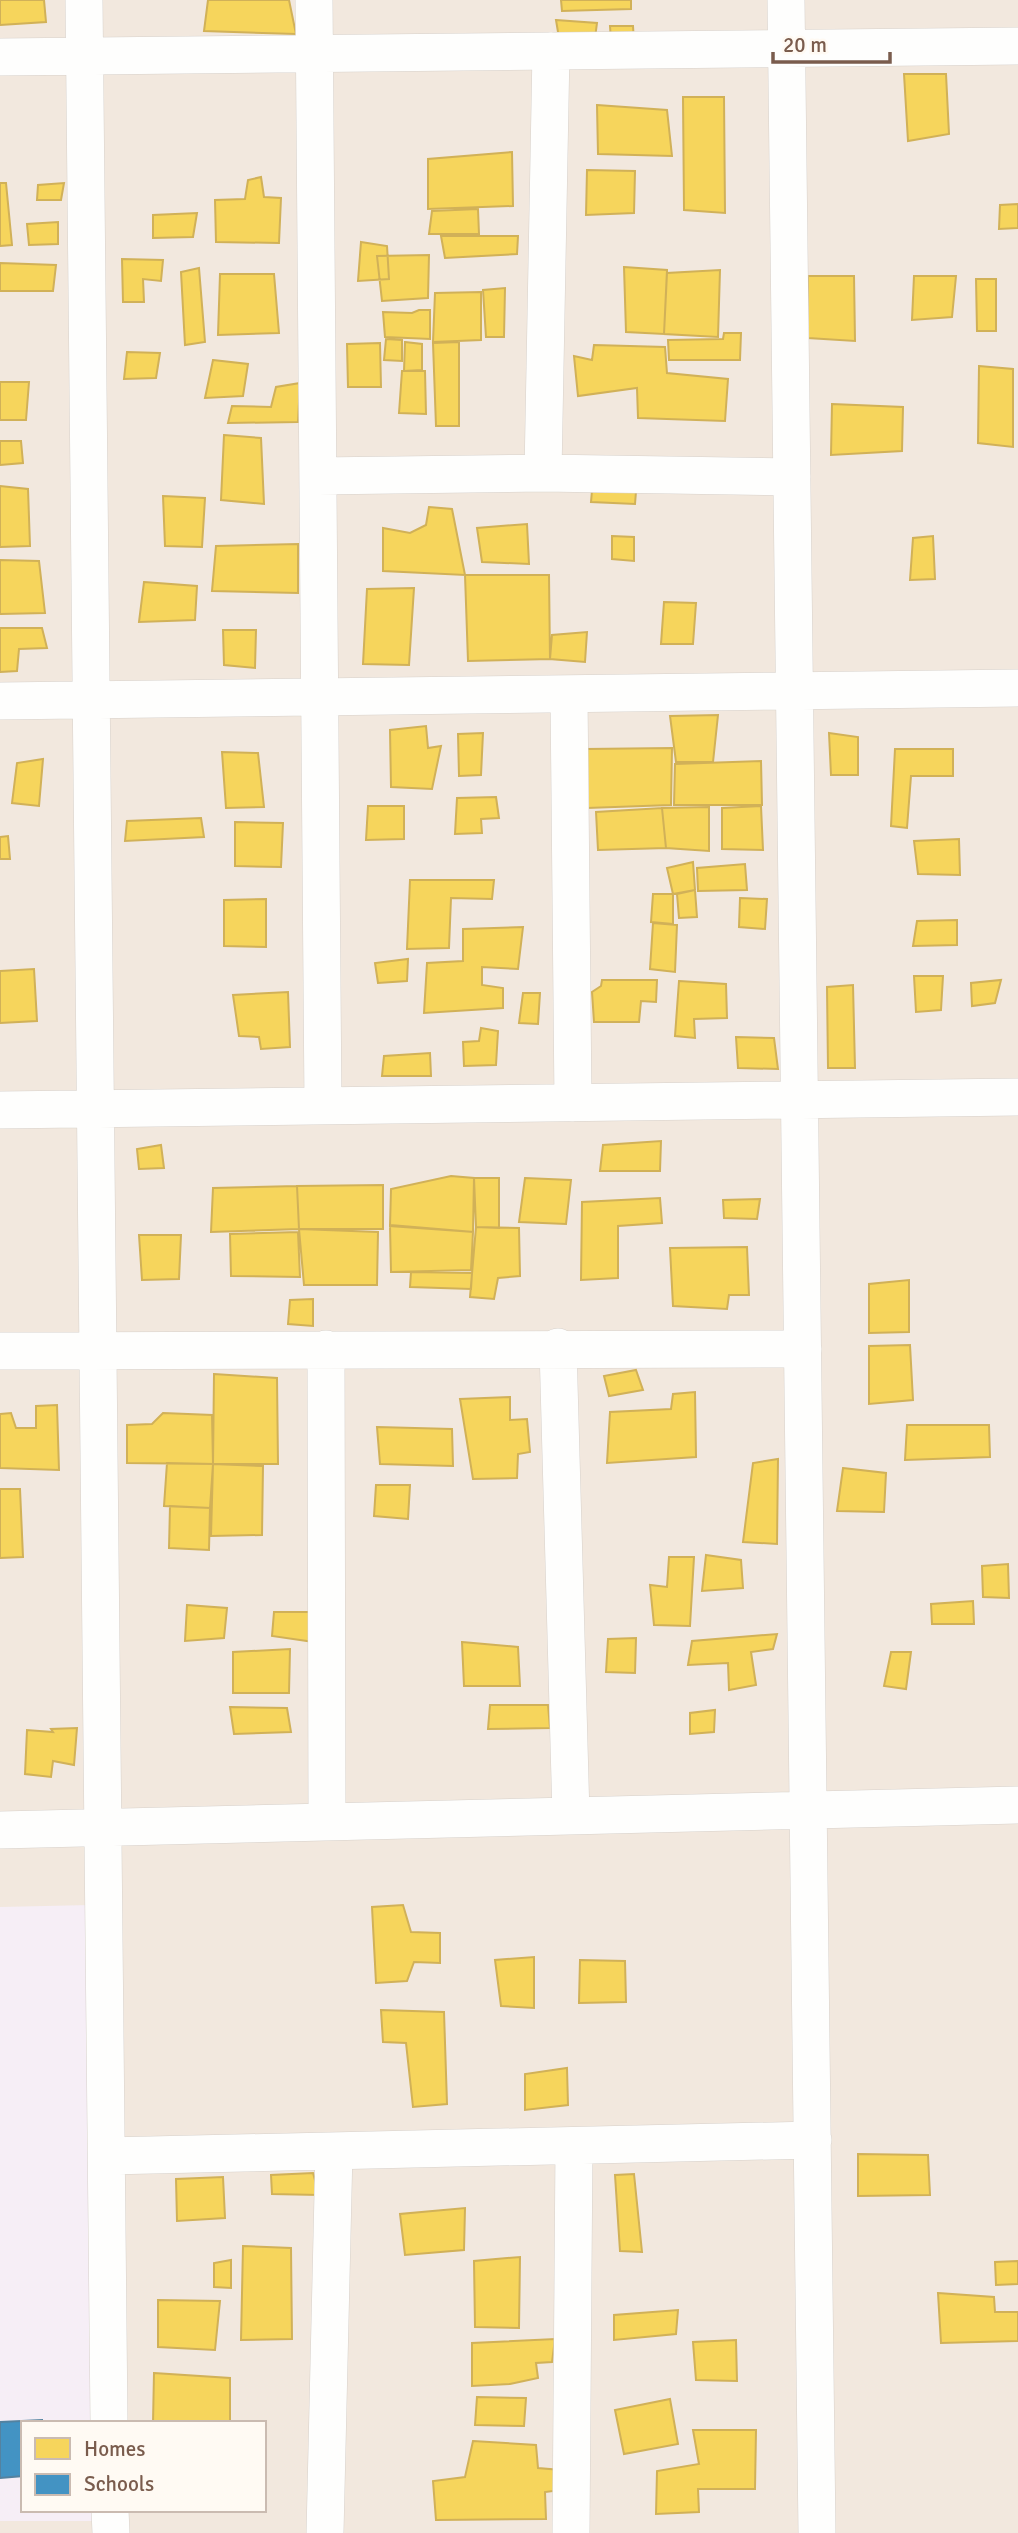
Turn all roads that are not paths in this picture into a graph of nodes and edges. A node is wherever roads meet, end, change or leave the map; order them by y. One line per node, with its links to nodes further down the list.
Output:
1 (84, 0): 8 (street)
2 (314, 0): 7 (street)
3 (786, 0): 5 (street)
4 (1018, 46): 5 (street)
5 (786, 48): 6 (street); 12 (street)
6 (551, 51): 7 (street); 10 (street)
7 (314, 53): 8 (street); 11 (street)
8 (85, 56): 9 (street); 17 (street)
9 (0, 57)
10 (543, 473): 11 (street); 12 (street)
11 (318, 476): 16 (street)
12 (792, 477): 14 (street)
13 (1018, 688): 14 (street)
14 (794, 691): 15 (street); 20 (street)
15 (569, 694): 16 (street); 21 (street)
16 (320, 697): 17 (street); 22 (street)
17 (91, 700): 18 (street); 23 (street)
18 (0, 701)
19 (1018, 1097): 20 (street)
20 (800, 1100): 21 (street); 27 (street)
21 (573, 1103): 22 (street)
22 (323, 1106): 23 (street)
23 (95, 1109): 24 (street); 28 (street)
24 (0, 1110)
25 (558, 1348): 26 (street); 27 (street); 32 (street)
26 (326, 1349): 28 (street); 33 (street)
27 (803, 1349): 31 (street)
28 (98, 1350): 29 (street); 34 (street)
29 (0, 1351)
30 (1018, 1805): 31 (street)
31 (808, 1810): 32 (street); 36 (street)
32 (571, 1816): 33 (street)
33 (327, 1821): 34 (street)
34 (103, 1827): 35 (street); 39 (street)
35 (0, 1830)
36 (813, 2140): 37 (street); 45 (street)
37 (574, 2146): 38 (street); 44 (street)
38 (334, 2151): 39 (street); 43 (street)
39 (107, 2156): 40 (street)
40 (110, 2421)
41 (110, 2512): 42 (street)
42 (111, 2533)
43 (325, 2533)
44 (571, 2533)
45 (817, 2533)

